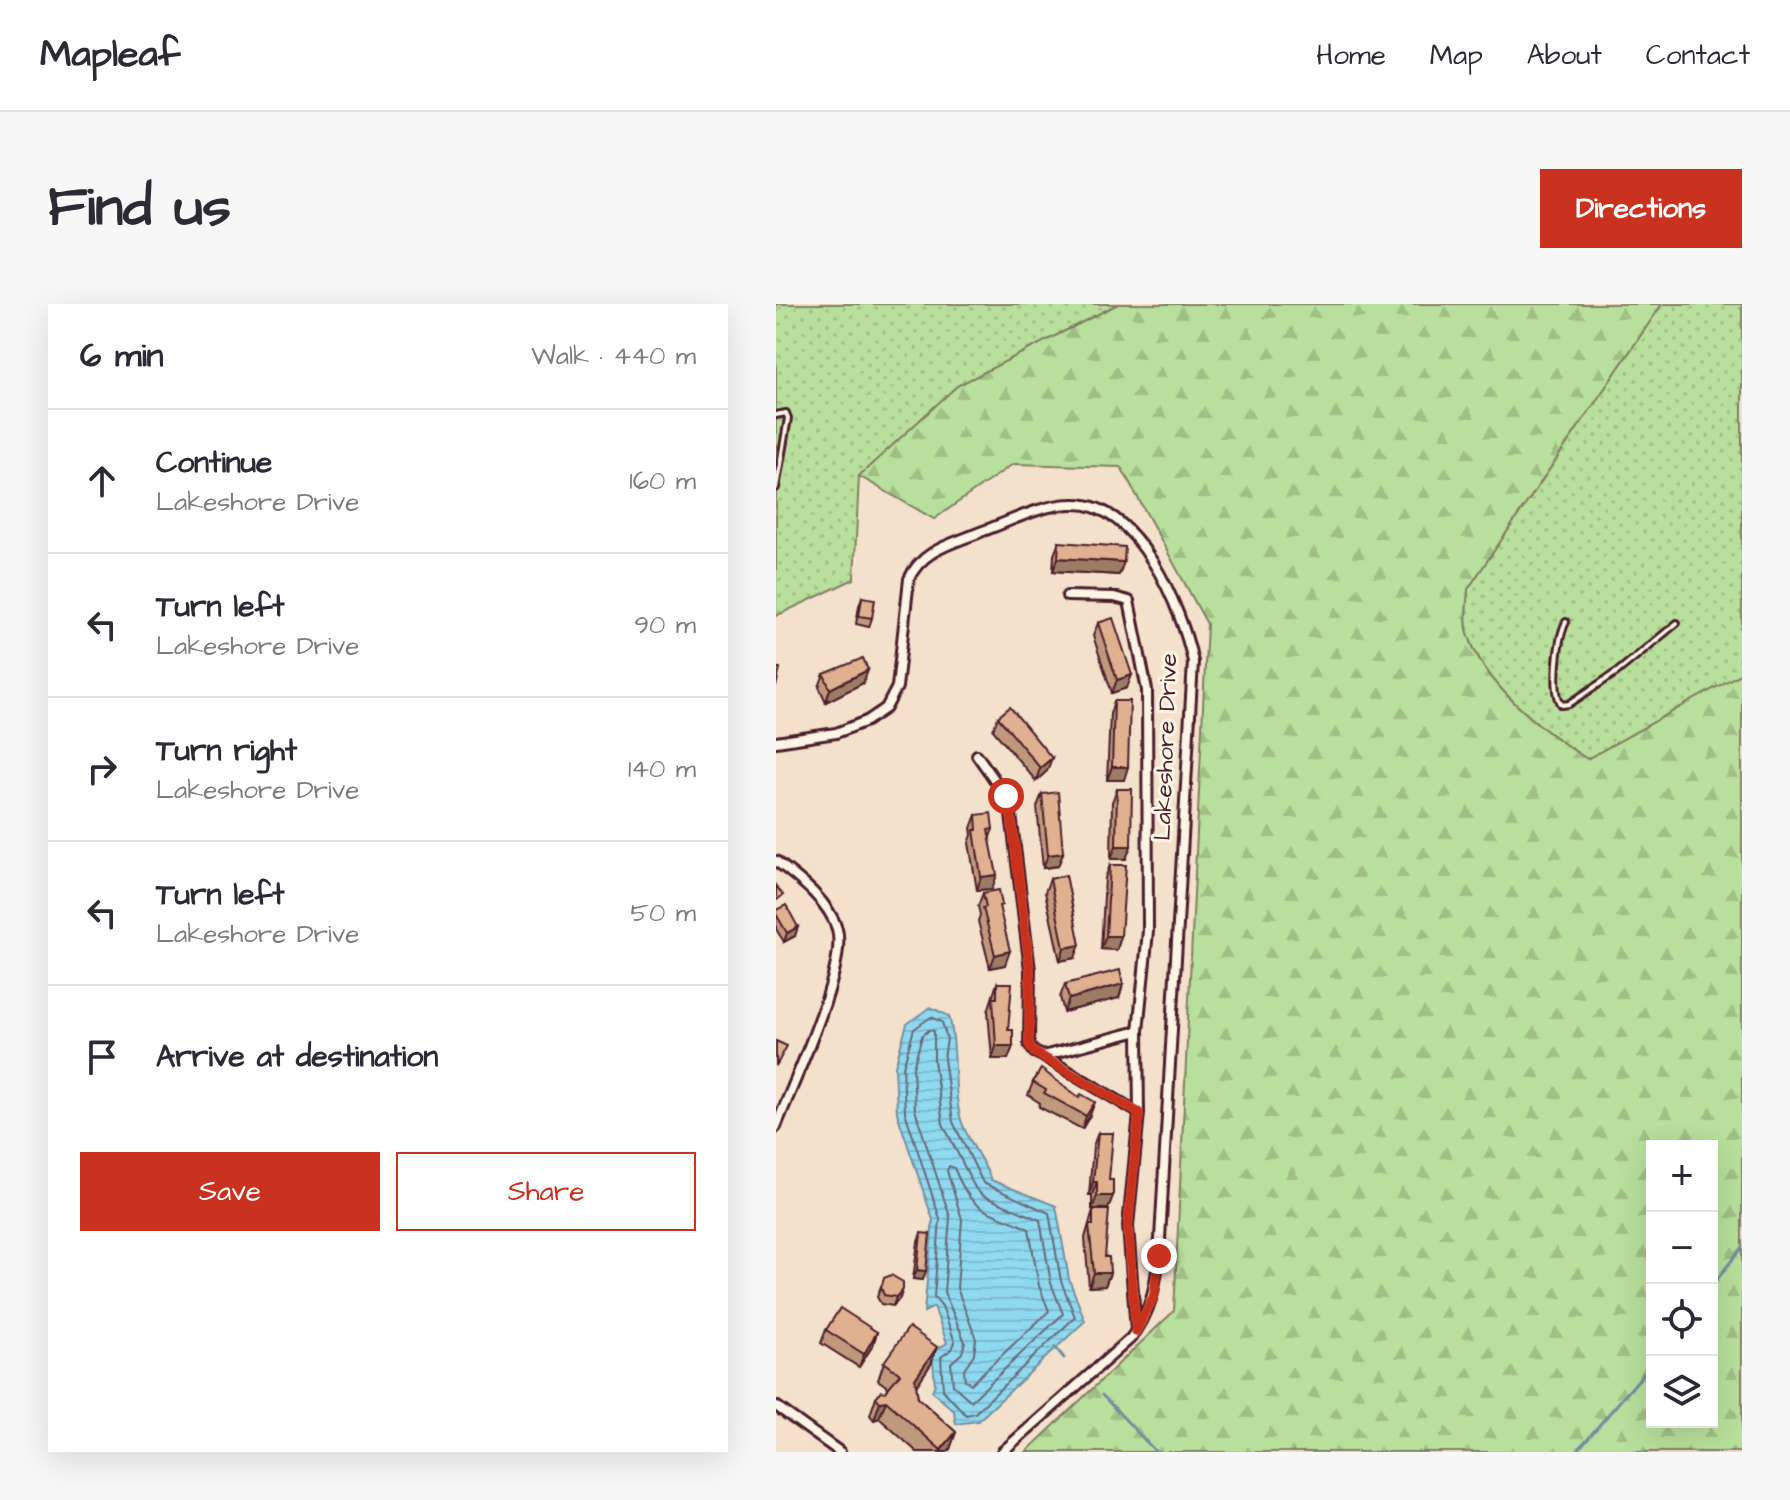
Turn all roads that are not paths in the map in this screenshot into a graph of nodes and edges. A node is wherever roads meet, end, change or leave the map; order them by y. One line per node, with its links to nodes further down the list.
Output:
1 (776, 415): 2 (lane)
2 (776, 488)
3 (1067, 596): 9 (street, Lakeshore Drive)
4 (1566, 622): 5 (lane)
5 (1677, 623)
6 (776, 742): 13 (street, Lakeshore Drive)
7 (977, 755): 10 (street)
8 (776, 861): 12 (street)
9 (1138, 1031): 10 (street); 11 (street, Lakeshore Drive)
10 (1043, 1056): 11 (street)
11 (1139, 1113): 13 (street, Lakeshore Drive)
12 (776, 1127)
13 (1136, 1331): 16 (street, Lakeshore Drive)
14 (776, 1406): 15 (street)
15 (840, 1452)
16 (1002, 1452)

